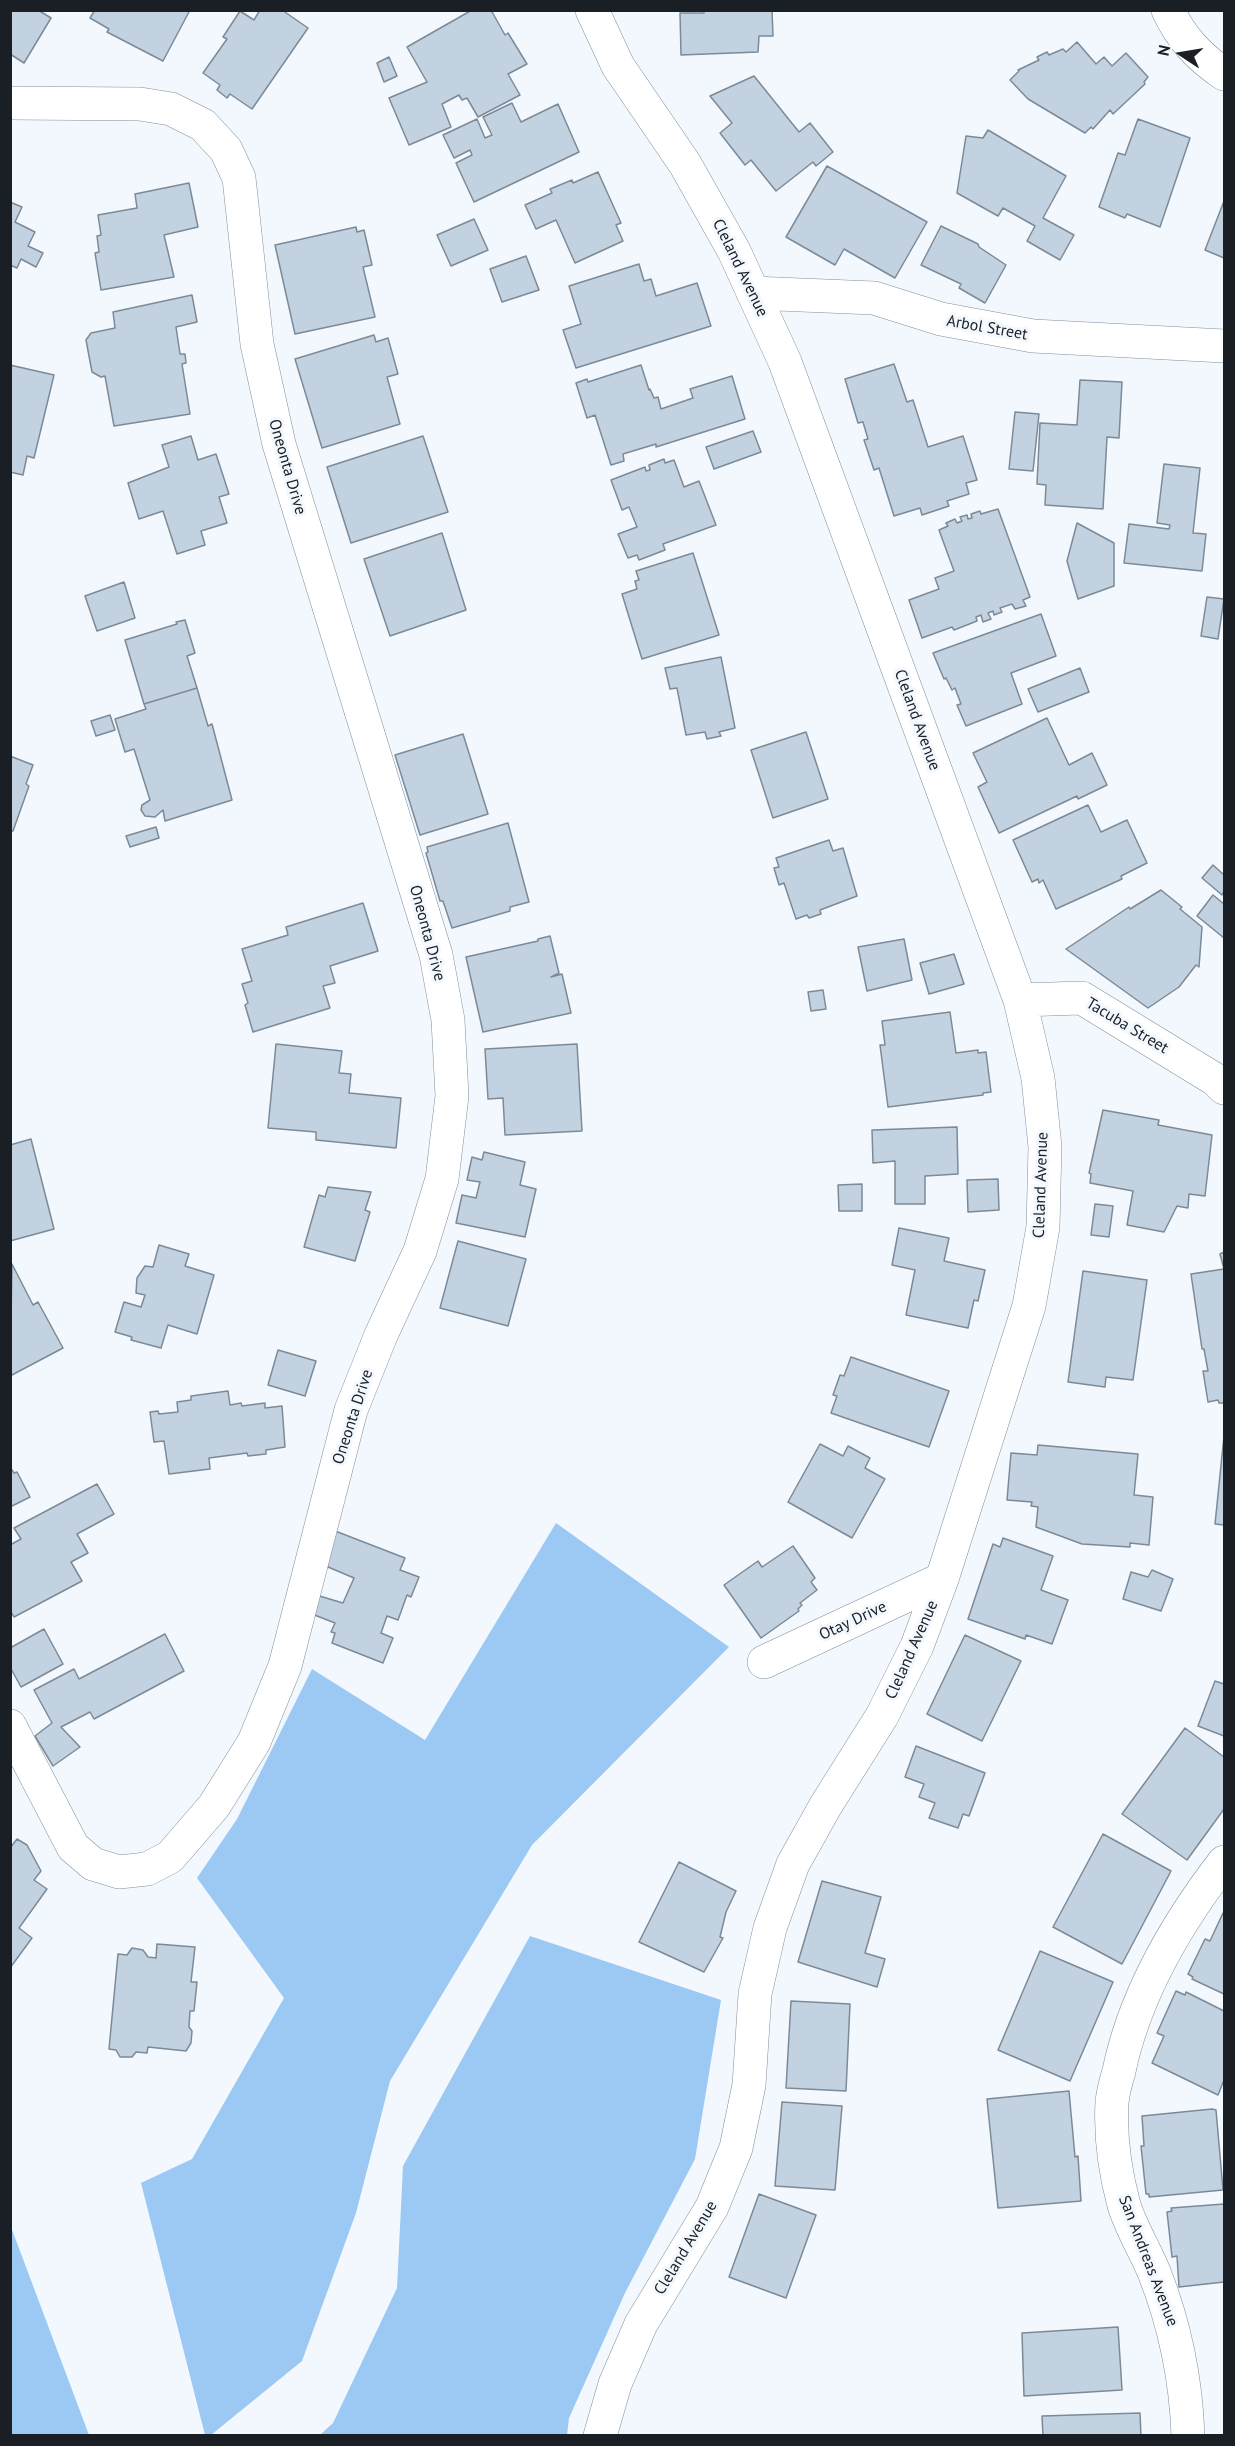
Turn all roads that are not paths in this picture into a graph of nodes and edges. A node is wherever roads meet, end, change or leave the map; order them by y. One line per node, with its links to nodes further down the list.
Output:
1 (592, 10): 5 (street, Cleland Avenue)
2 (1168, 10): 3 (street)
3 (1224, 74)
4 (10, 103): 11 (street, Oneonta Drive)
5 (753, 293): 6 (street, Arbol Street); 7 (street, Cleland Avenue)
6 (1224, 346)
7 (1020, 1000): 8 (street, Tacuba Street); 9 (street, Cleland Avenue)
8 (1224, 1088)
9 (942, 1579): 10 (street, Otay Drive); 13 (street, Cleland Avenue)
10 (764, 1662)
11 (10, 1726)
12 (1224, 1862): 14 (street, San Andreas Avenue)
13 (600, 2436)
14 (1188, 2436)

